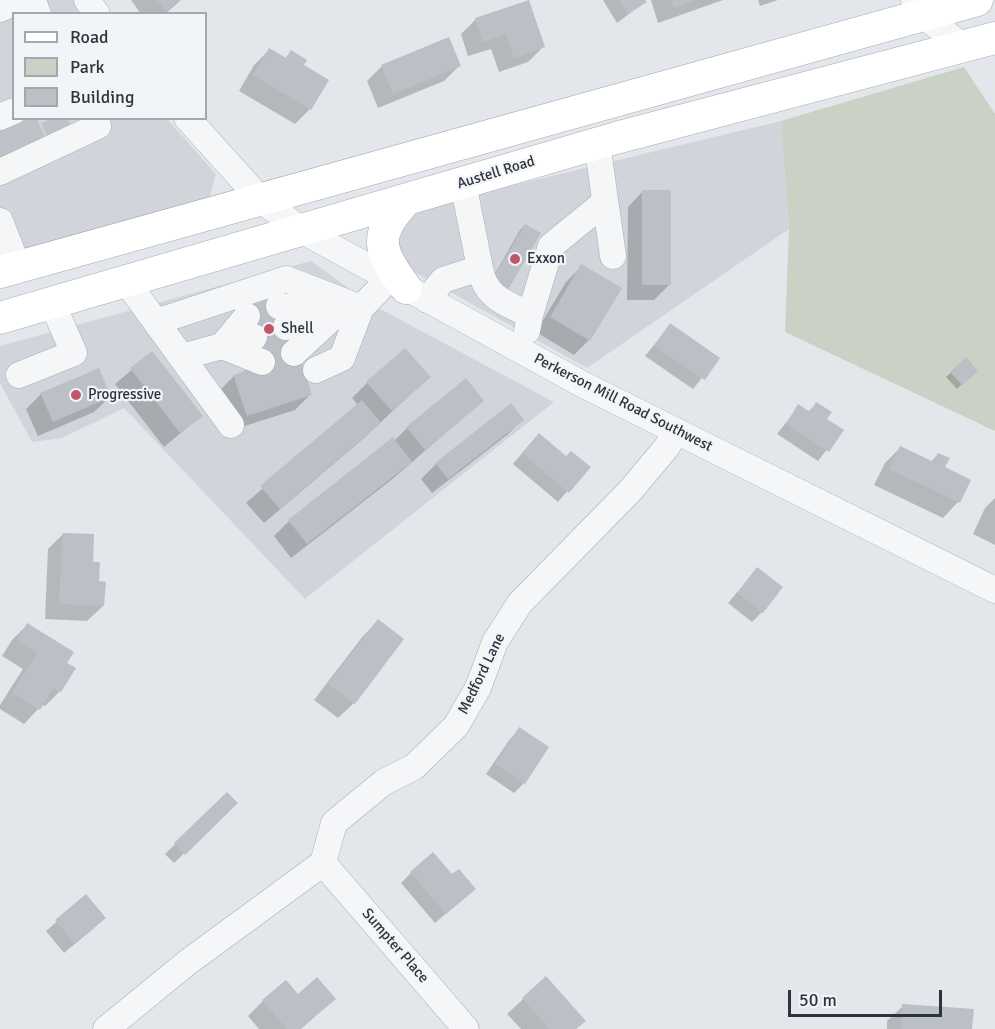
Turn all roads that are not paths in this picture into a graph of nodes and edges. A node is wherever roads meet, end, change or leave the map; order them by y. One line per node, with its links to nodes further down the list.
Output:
1 (20, 0): 4 (street); 5 (street)
2 (977, 0): 3 (main road)
3 (919, 7): 7 (street); 13 (main road)
4 (0, 9)
5 (37, 12)
6 (995, 38): 7 (main road, Austell Road)
7 (962, 46): 11 (main road, Austell Road)
8 (95, 120): 10 (street)
9 (189, 120): 13 (street, Perkerson Mill Road Southwest)
10 (17, 139)
11 (597, 143): 12 (main road, Austell Road); 15 (street)
12 (463, 183): 14 (main road, Austell Road); 19 (street)
13 (261, 200): 17 (street, Perkerson Mill Road Southwest); 20 (main road)
14 (405, 201): 17 (main road, Austell Road); 22 (main road)
15 (605, 202): 18 (street); 26 (street)
16 (0, 221): 20 (street)
17 (303, 231): 21 (main road, Austell Road); 22 (street, Perkerson Mill Road Southwest)
18 (613, 256)
19 (480, 268): 22 (street); 26 (street)
20 (9, 270)
21 (126, 281): 23 (main road, Austell Road); 29 (street)
22 (407, 289): 24 (street); 32 (street, Perkerson Mill Road Southwest)
23 (52, 303): 28 (main road, Austell Road); 37 (street)
24 (361, 308): 25 (street); 29 (street); 36 (street)
25 (336, 314): 27 (street); 33 (street)
26 (530, 315): 32 (street)
27 (282, 317)
28 (0, 318)
29 (156, 322): 34 (street)
30 (251, 326): 31 (street)
31 (222, 346): 34 (street); 35 (street)
32 (522, 351): 39 (street, Perkerson Mill Road Southwest)
33 (294, 353)
34 (182, 357): 38 (street)
35 (262, 362)
36 (316, 370)
37 (19, 375)
38 (231, 425)
39 (676, 431): 40 (street, Perkerson Mill Road Southwest); 41 (street, Medford Lane)
40 (995, 590)
41 (323, 863): 42 (street); 43 (street, Sumpter Place)
42 (106, 1029)
43 (466, 1029)

